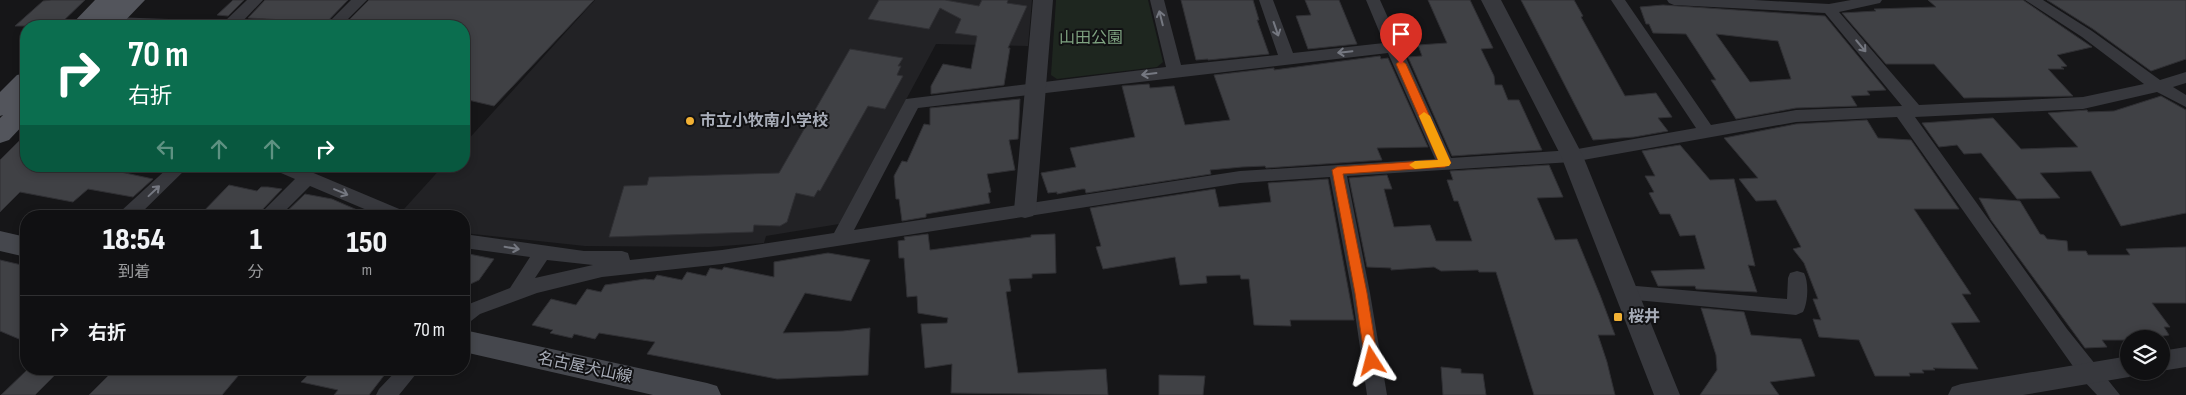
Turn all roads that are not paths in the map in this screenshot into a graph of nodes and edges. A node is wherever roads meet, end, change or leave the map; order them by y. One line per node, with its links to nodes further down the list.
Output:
1 (133, 0): 15 (main road)
2 (256, 0): 17 (street)
3 (360, 0): 18 (street)
4 (1043, 0): 24 (street)
5 (1157, 0): 21 (street, one-way to 5)
6 (1266, 0): 20 (street, one-way to 20)
7 (1373, 0): 19 (street)
8 (1491, 0): 30 (street)
9 (1618, 0): 28 (street)
10 (1674, 0): 13 (street)
11 (1875, 0): 14 (street)
12 (2032, 0): 23 (street)
13 (1756, 2): 14 (street)
14 (1830, 9): 27 (street, one-way to 27)
15 (109, 16): 16 (street)
16 (157, 20)
17 (234, 20)
18 (338, 20)
19 (1394, 47): 20 (street, one-way to 20); 31 (street)
20 (1287, 58): 21 (street)
21 (1174, 71): 24 (street, one-way to 24)
22 (2186, 77): 23 (street)
23 (2158, 86): 25 (street); 27 (street)
24 (1034, 88): 39 (street); 40 (street)
25 (2186, 102)
26 (19, 109): 29 (main road)
27 (1909, 112): 28 (street); 54 (street)
28 (1707, 132): 30 (street)
29 (0, 134)
30 (1572, 156): 31 (street); 47 (street)
31 (1445, 163): 32 (street)
32 (1337, 170): 39 (street); 58 (street)
33 (175, 172): 36 (street, one-way to 33)
34 (294, 172): 35 (street)
35 (307, 178): 37 (street); 38 (street, one-way to 38)
36 (133, 210)
37 (275, 210)
38 (384, 210)
39 (1025, 210): 40 (street)
40 (840, 239): 45 (street)
41 (0, 241): 43 (main road)
42 (470, 242): 44 (street, one-way to 44)
43 (20, 246)
44 (542, 253): 45 (street); 48 (street)
45 (722, 256): 48 (street)
46 (1797, 278): 47 (street)
47 (1625, 292): 59 (street)
48 (516, 293): 49 (street)
49 (470, 311)
50 (470, 342): 57 (main road, 名古屋犬山線)
51 (2186, 357): 52 (street)
52 (2170, 360)
53 (2120, 368): 54 (street)
54 (2088, 373): 60 (street); 61 (street)
55 (404, 375): 56 (street)
56 (386, 395)
57 (707, 395)
58 (1377, 395)
59 (1667, 395)
60 (1961, 395)
61 (2110, 395)

